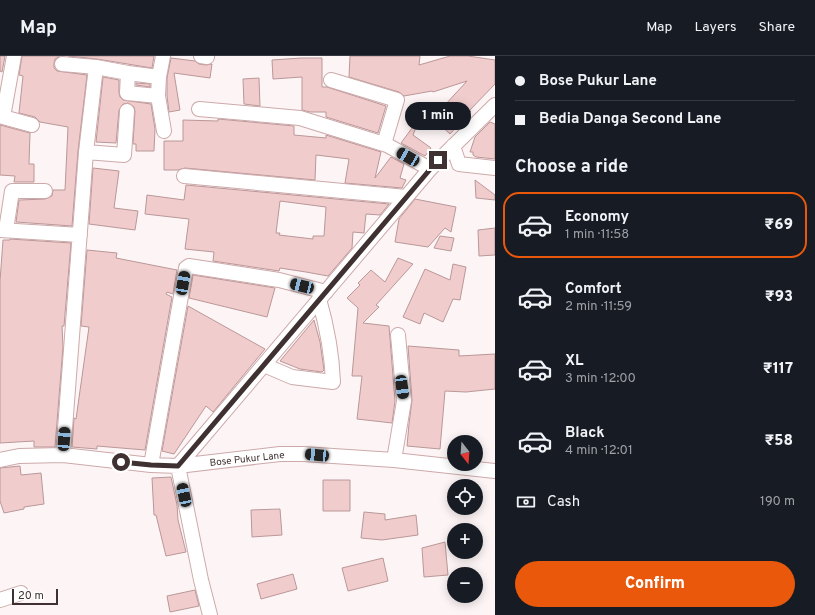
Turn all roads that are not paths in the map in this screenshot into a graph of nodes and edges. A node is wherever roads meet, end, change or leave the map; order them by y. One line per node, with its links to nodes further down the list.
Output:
1 (14, 56): 12 (street)
2 (163, 56): 6 (street)
3 (62, 64): 4 (street)
4 (96, 67): 5 (street); 16 (street)
5 (128, 73): 6 (street); 8 (street)
6 (159, 77): 8 (street)
7 (331, 80): 14 (street)
8 (158, 96): 13 (street)
9 (495, 105): 15 (street)
10 (199, 109): 14 (street)
11 (126, 111): 16 (street)
12 (32, 125)
13 (164, 131)
14 (384, 144): 18 (street)
15 (453, 146): 17 (street); 18 (street)
16 (86, 152): 23 (street)
17 (495, 168)
18 (430, 169): 21 (street)
19 (184, 176): 21 (street)
20 (45, 191): 22 (street)
21 (406, 197): 24 (street)
22 (3, 230): 23 (street)
23 (80, 234): 27 (street)
24 (323, 295): 26 (street); 26 (street); 30 (street)
25 (398, 335): 29 (street)
26 (264, 366): 31 (street)
27 (63, 455): 28 (street, Bose Pukur Lane); 30 (street, Bose Pukur Lane)
28 (0, 460)
29 (394, 460): 31 (street, Bose Pukur Lane); 32 (street, Bose Pukur Lane)
30 (151, 465): 31 (street, Bose Pukur Lane)
31 (178, 466): 35 (street)
32 (495, 471)
33 (21, 592): 34 (street)
34 (0, 600)
35 (210, 615)

